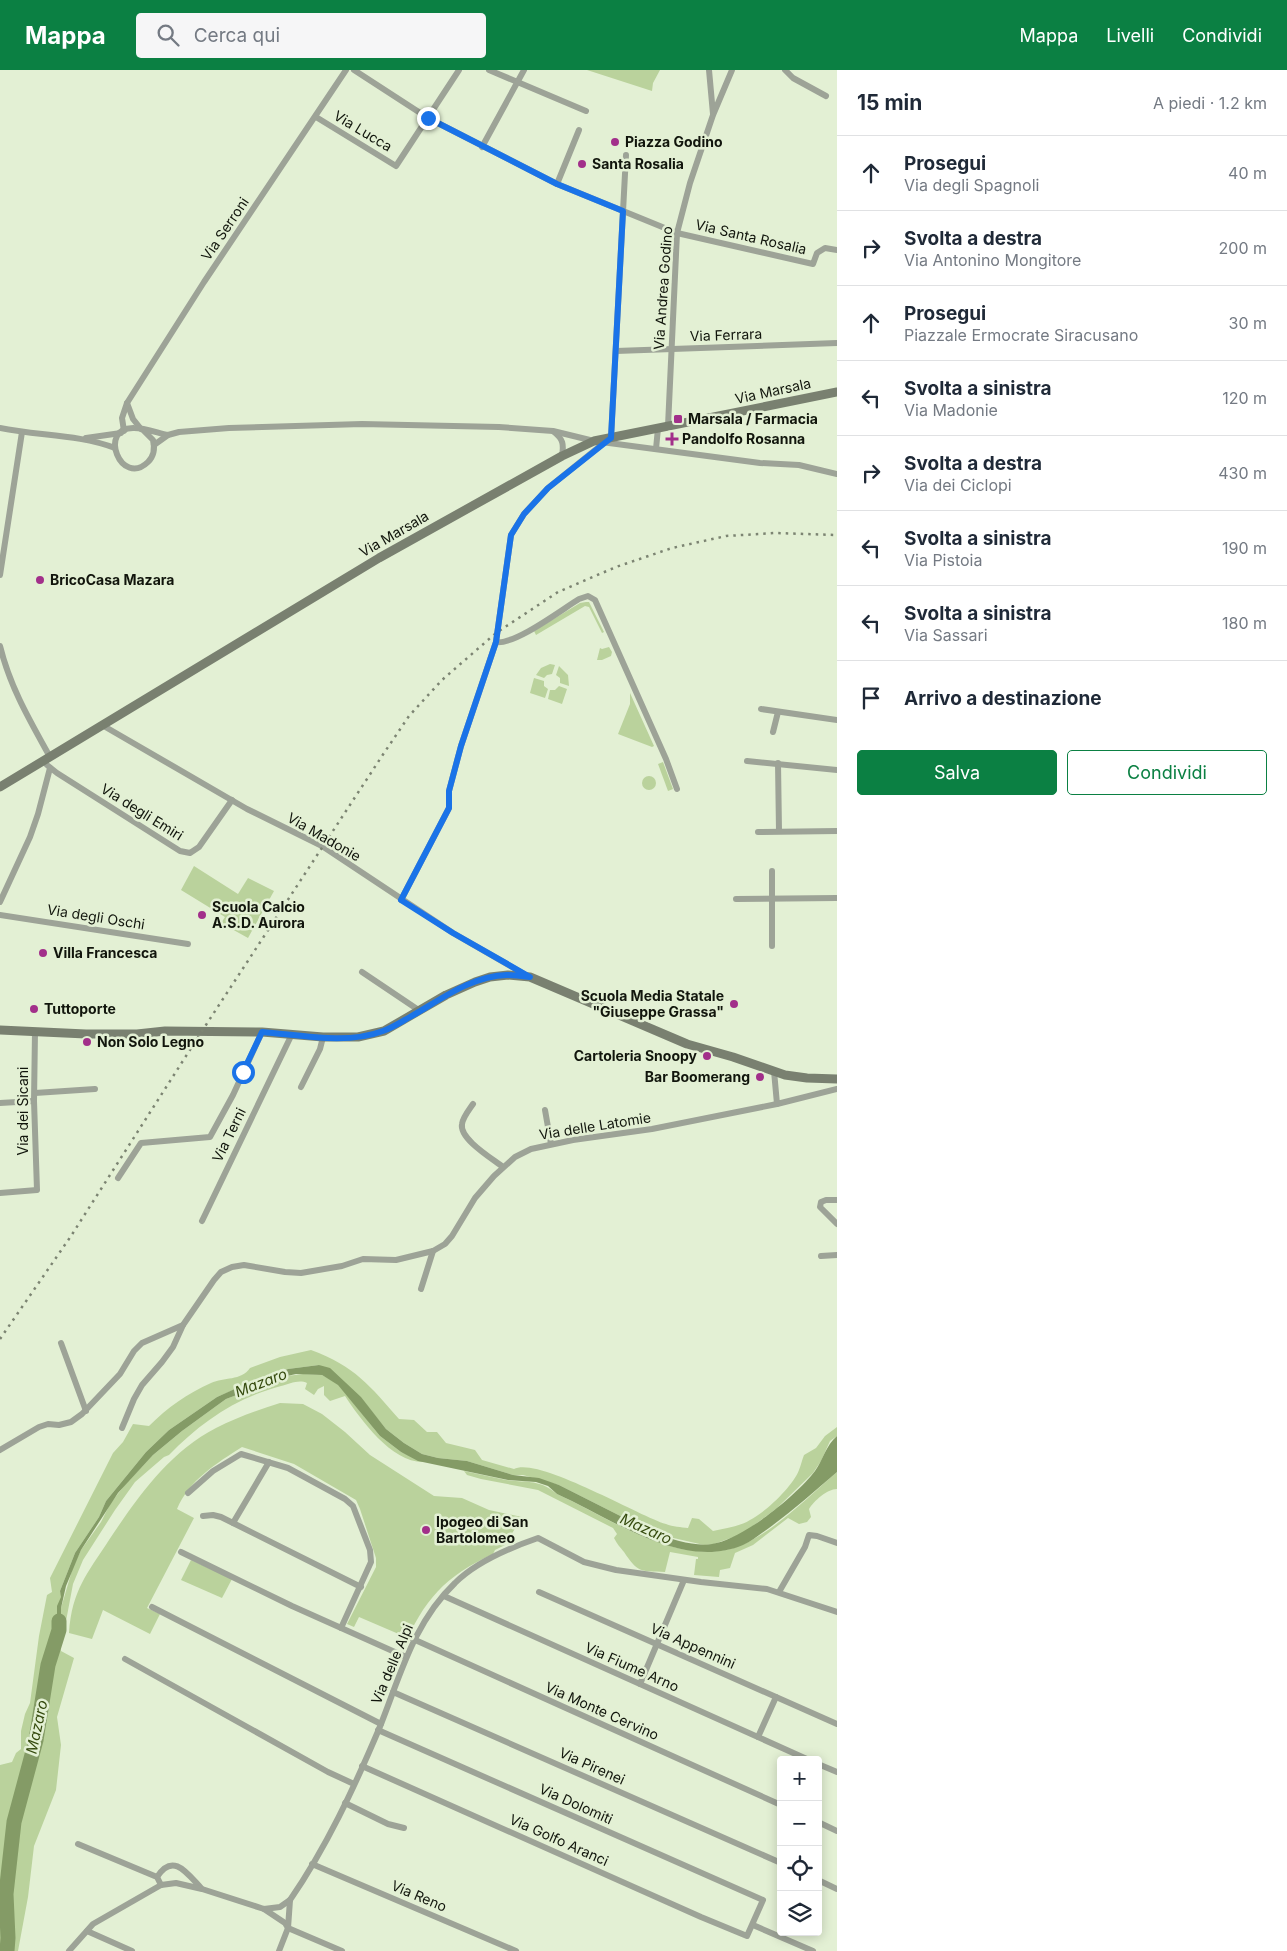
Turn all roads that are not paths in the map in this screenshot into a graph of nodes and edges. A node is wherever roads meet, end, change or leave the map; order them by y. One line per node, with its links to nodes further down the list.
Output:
1 (346, 70): 13 (street, Via Serroni)
2 (354, 70): 14 (street, Via Santa Rosalia)
3 (458, 70): 14 (street)
4 (489, 70): 9 (street)
5 (524, 70): 9 (street)
6 (709, 70): 12 (street)
7 (732, 70): 12 (street, Via Andrea Godino)
8 (785, 70): 10 (street)
9 (517, 82): 11 (street); 16 (street)
10 (826, 96)
11 (586, 111)
12 (713, 115): 20 (street, Via Andrea Godino)
13 (316, 117): 14 (street, Via Lucca); 26 (street, Via Serroni)
14 (428, 118): 16 (street, Via Santa Rosalia)
15 (579, 130): 18 (street)
16 (482, 147): 18 (street, Via Santa Rosalia)
17 (626, 155): 19 (street)
18 (557, 184): 19 (street, Via Santa Rosalia)
19 (623, 211): 20 (street, Via Santa Rosalia); 24 (street)
20 (677, 233): 21 (street, Via Santa Rosalia); 23 (street, Via Andrea Godino)
21 (837, 250)
22 (837, 344): 23 (street, Via Ferrara)
23 (672, 349): 24 (street, Via Ferrara); 27 (street, Via Andrea Godino)
24 (616, 351): 36 (street)
25 (836, 390): 27 (main road, Via Marsala)
26 (127, 403): 30 (street); 33 (street, Via Serroni)
27 (668, 426): 29 (main road, Via Marsala)
28 (0, 428): 32 (street)
29 (658, 428): 36 (main road, Via Marsala); 40 (street)
30 (142, 429): 33 (street); 34 (street); 38 (street)
31 (554, 431): 34 (street); 37 (street); 41 (street)
32 (22, 432): 35 (street); 43 (street)
33 (122, 432): 35 (street); 39 (street)
34 (168, 435): 38 (street)
35 (83, 439): 39 (street)
36 (609, 439): 37 (main road, Via Marsala); 40 (street); 44 (street)
37 (594, 441): 41 (main road, Via Marsala)
38 (154, 445): 39 (street)
39 (115, 448)
40 (656, 449): 42 (street)
41 (562, 456): 49 (main road, Via Marsala)
42 (837, 474)
43 (0, 575)
44 (496, 642): 56 (street); 65 (street)
45 (0, 646): 52 (street)
46 (760, 709): 47 (street)
47 (778, 712): 48 (street); 50 (street)
48 (837, 720)
49 (102, 725): 52 (main road, Via Marsala); 57 (street, Via Madonie)
50 (774, 732)
51 (747, 761): 53 (street)
52 (48, 762): 55 (main road, Via Marsala); 57 (street, Via degli Emiri); 66 (street)
53 (778, 764): 54 (street); 58 (street)
54 (837, 770)
55 (0, 787)
56 (676, 788)
57 (232, 800): 65 (street, Via Madonie)
58 (778, 831): 59 (street); 60 (street)
59 (837, 831)
60 (758, 832)
61 (772, 871): 64 (street)
62 (837, 898): 64 (street)
63 (736, 899): 64 (street)
64 (772, 899): 69 (street)
65 (401, 900): 71 (street, Via Madonie)
66 (0, 902)
67 (0, 915): 68 (street, Via degli Oschi)
68 (188, 944)
69 (772, 946)
70 (362, 972): 72 (street)
71 (530, 977): 72 (main road); 78 (main road)
72 (420, 1011): 77 (main road)
73 (0, 1030): 74 (main road)
74 (36, 1032): 75 (main road); 83 (street, Via dei Sicani)
75 (262, 1032): 76 (main road); 91 (street)
76 (292, 1034): 77 (main road); 94 (street, Via Terni)
77 (324, 1037): 80 (street)
78 (774, 1071): 79 (main road); 87 (street)
79 (837, 1079)
80 (301, 1087)
81 (96, 1089): 83 (street)
82 (837, 1089): 87 (street, Via delle Latomie)
83 (34, 1093): 84 (street, Via dei Sicani)
84 (34, 1101): 85 (street); 92 (street, Via dei Sicani)
85 (0, 1103)
86 (473, 1104): 90 (street)
87 (777, 1104): 89 (street, Via delle Latomie)
88 (546, 1110): 89 (street)
89 (551, 1144): 90 (street, Via delle Latomie)
90 (504, 1168): 96 (street, Via delle Latomie)
91 (118, 1178)
92 (0, 1193)
93 (837, 1200): 95 (street)
94 (202, 1221)
95 (837, 1224)
96 (433, 1252): 99 (street); 100 (street, Via delle Latomie)
97 (837, 1255): 98 (street)
98 (820, 1256)
99 (421, 1289)
100 (183, 1325): 102 (street); 103 (street, Via delle Latomie)
101 (61, 1344): 102 (street)
102 (86, 1410): 104 (street)
103 (122, 1428)
104 (0, 1450)
105 (269, 1462): 106 (street); 108 (street); 112 (street)
106 (188, 1493)
107 (203, 1516): 108 (street)
108 (233, 1523): 112 (street)
109 (837, 1543): 114 (street)
110 (181, 1552): 118 (street)
111 (684, 1580): 114 (street, Via delle Alpi); 115 (street, Via delle Alpi); 120 (street)
112 (361, 1587): 118 (street)
113 (539, 1592): 120 (street, Via Appennini)
114 (779, 1592): 117 (street, Via delle Alpi)
115 (444, 1596): 119 (street, Via delle Alpi); 123 (street, Via Fiume Arno)
116 (152, 1607): 127 (street, Via Dolomiti)
117 (837, 1612)
118 (341, 1628): 121 (street)
119 (413, 1639): 121 (street, Via delle Alpi); 135 (street, Via Monte Cervino)
120 (657, 1644): 123 (street); 125 (street, Via Appennini)
121 (406, 1656): 124 (street, Via delle Alpi)
122 (125, 1659): 133 (street)
123 (640, 1684): 128 (street, Via Fiume Arno)
124 (393, 1692): 127 (street, Via delle Alpi); 140 (street, Via Pirenei)
125 (776, 1697): 126 (street, Via Appennini); 128 (street)
126 (837, 1724)
127 (379, 1727): 130 (street, Via delle Alpi); 149 (street, Via Dolomiti)
128 (758, 1737): 129 (street, Via Fiume Arno)
129 (800, 1756)
130 (362, 1766): 133 (street, Via delle Alpi); 149 (street, Via Golfo Aranci)
131 (822, 1766): 132 (street)
132 (837, 1772)
133 (354, 1784): 134 (street, Via delle Alpi)
134 (344, 1803): 137 (street); 141 (street, Via delle Alpi)
135 (777, 1803)
136 (822, 1824): 138 (street)
137 (404, 1828)
138 (837, 1830)
139 (78, 1844): 142 (street)
140 (777, 1862)
141 (312, 1864): 147 (street, Via delle Alpi); 156 (street, Via Reno)
142 (157, 1877): 144 (street); 145 (street)
143 (822, 1882): 146 (street)
144 (161, 1885): 145 (street); 151 (street)
145 (202, 1889): 148 (street)
146 (837, 1889)
147 (290, 1900): 148 (street); 150 (street)
148 (264, 1909): 150 (street)
149 (753, 1925): 157 (street)
150 (288, 1928): 154 (street); 155 (street)
151 (87, 1931): 152 (street); 153 (street)
152 (69, 1951)
153 (132, 1951)
154 (279, 1951)
155 (342, 1951)
156 (516, 1951)
157 (813, 1951)

